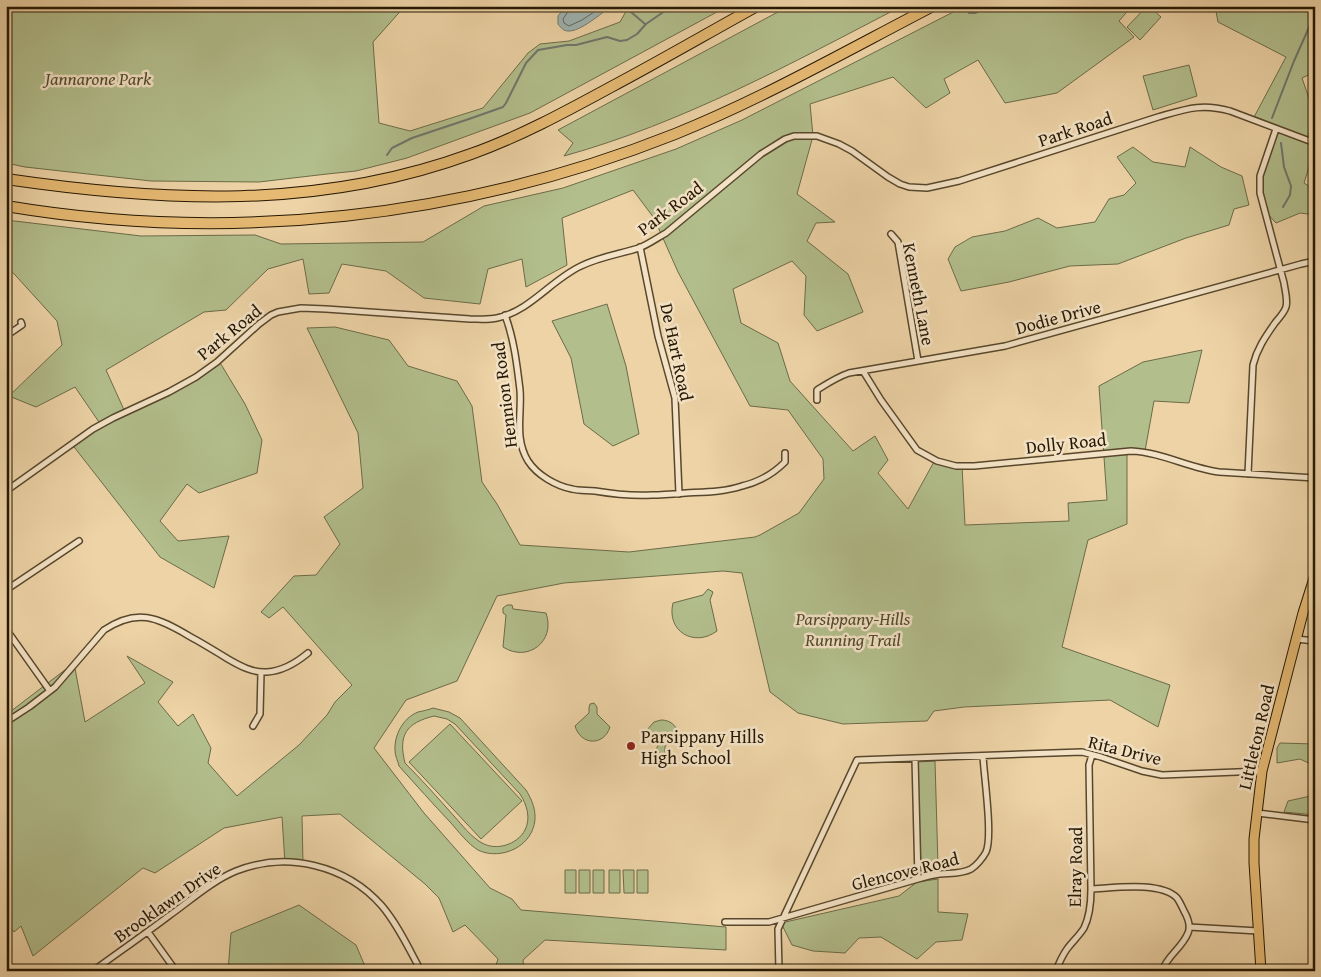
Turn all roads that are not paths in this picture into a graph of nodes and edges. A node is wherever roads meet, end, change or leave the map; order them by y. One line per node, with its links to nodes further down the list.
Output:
1 (757, 6): 5 (highway)
2 (933, 6): 6 (highway)
3 (1276, 129): 4 (street, Park Road); 8 (street, Park Road); 10 (street)
4 (1315, 143)
5 (6, 179)
6 (6, 206)
7 (891, 234): 14 (street, Kenneth Lane)
8 (640, 247): 11 (street, Park Road); 21 (street, De Hart Road)
9 (1315, 261): 10 (street, Dodie Drive)
10 (1279, 270): 14 (street, Dodie Drive); 18 (street)
11 (505, 315): 20 (street, Park Road); 21 (street, Hennion Road)
12 (21, 322): 13 (street)
13 (6, 336)
14 (918, 361): 15 (street, Dodie Drive)
15 (863, 371): 16 (street, Dodie Drive); 18 (street, Dolly Road)
16 (817, 400)
17 (785, 453): 21 (street, Hennion Road)
18 (1248, 474): 19 (street, Dolly Road)
19 (1315, 478)
20 (7, 489)
21 (679, 494)
22 (79, 541): 24 (street)
23 (1315, 575): 26 (main road, Littleton Road)
24 (6, 590)
25 (6, 629): 30 (street)
26 (1296, 639): 27 (street); 36 (main road, Littleton Road)
27 (1315, 641)
28 (308, 653): 29 (street)
29 (261, 672): 30 (street); 32 (street)
30 (50, 691): 31 (street)
31 (6, 722)
32 (253, 726)
33 (1092, 755): 34 (street, Rita Drive); 36 (street, Rita Drive); 40 (street, Elray Road)
34 (983, 756): 35 (street, Rita Drive); 39 (street, Glencove Road)
35 (915, 758): 39 (street); 41 (street, Rita Drive)
36 (1262, 771): 37 (main road, Littleton Road)
37 (1257, 813): 38 (street); 44 (main road, Littleton Road)
38 (1315, 820)
39 (918, 879): 41 (street, Glencove Road)
40 (1091, 889): 43 (street); 50 (street, Elray Road)
41 (782, 918): 42 (street); 49 (street)
42 (725, 922)
43 (1189, 927): 44 (street); 51 (street)
44 (1258, 931): 52 (main road, Littleton Road)
45 (148, 932): 46 (street, Brooklawn Drive); 47 (street); 48 (street, Brooklawn Drive)
46 (93, 971)
47 (176, 971)
48 (421, 971)
49 (779, 971)
50 (1056, 971)
51 (1162, 971)
52 (1261, 971)

